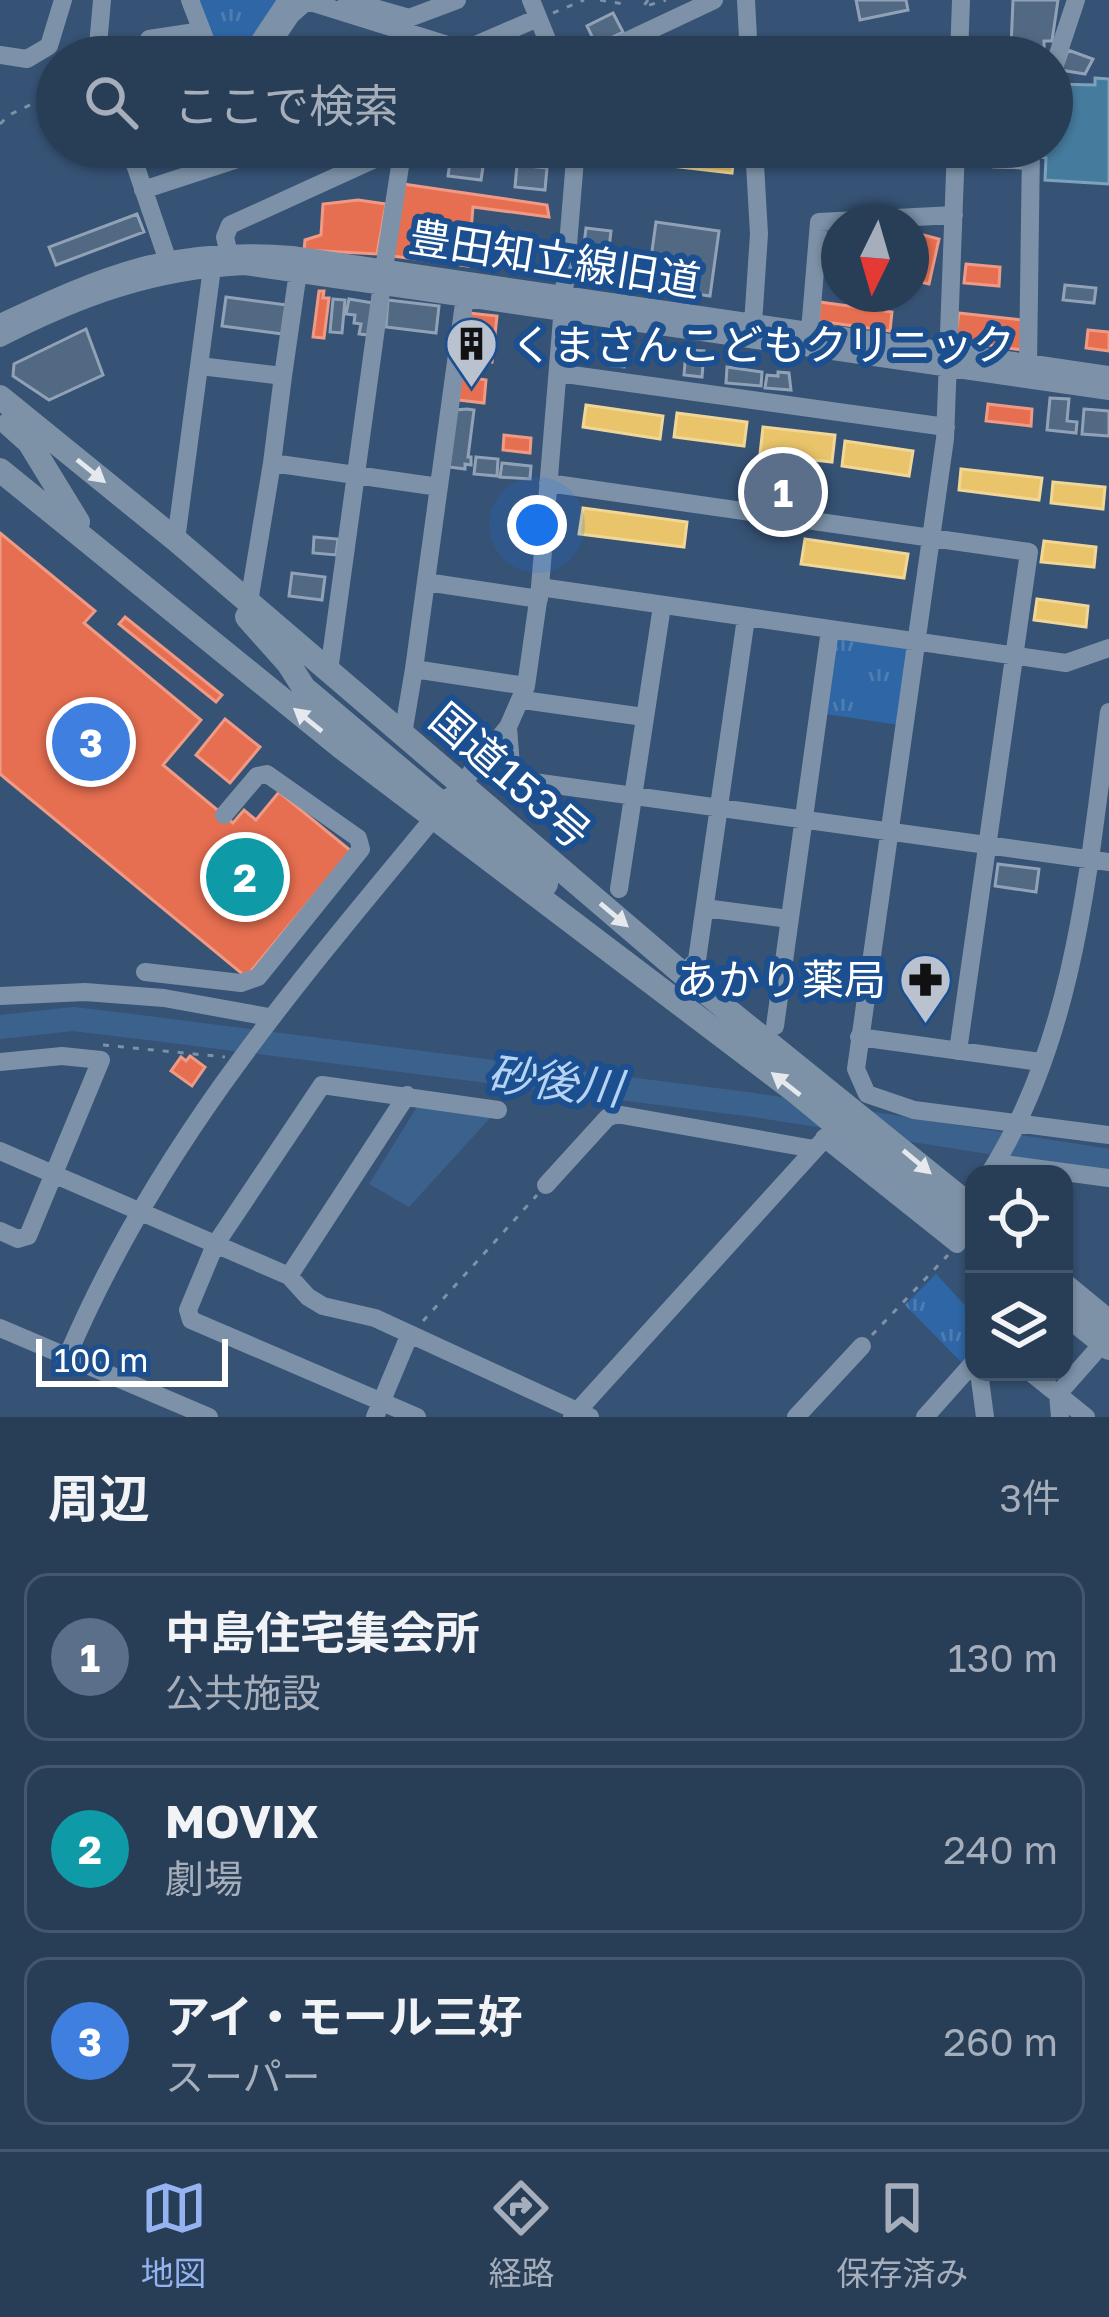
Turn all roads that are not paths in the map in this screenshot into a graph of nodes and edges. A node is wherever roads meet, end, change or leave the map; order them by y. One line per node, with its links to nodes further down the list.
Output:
1 (64, 0): 14 (street)
2 (102, 0): 15 (street)
3 (190, 0): 13 (street)
4 (287, 0): 18 (street)
5 (347, 0): 11 (street)
6 (457, 0): 11 (street)
7 (714, 0): 22 (street)
8 (746, 0): 23 (street)
9 (961, 0): 24 (street)
10 (1076, 0): 25 (street)
11 (424, 6)
12 (534, 9): 21 (street)
13 (202, 31): 16 (street); 17 (street)
14 (52, 36)
15 (99, 36)
16 (172, 36)
17 (204, 36)
18 (263, 36)
19 (277, 36): 20 (street)
20 (419, 36)
21 (488, 36)
22 (638, 36)
23 (748, 36)
24 (960, 36)
25 (1064, 36)
26 (36, 54): 27 (street)
27 (0, 55)
28 (136, 168): 36 (street)
29 (210, 168): 36 (street)
30 (350, 168): 38 (street)
31 (391, 168): 42 (street)
32 (574, 168): 44 (street)
33 (755, 168): 46 (street)
34 (955, 168): 37 (street)
35 (1031, 168): 50 (street)
36 (143, 190): 39 (street)
37 (954, 215): 47 (street); 49 (street)
38 (228, 250): 39 (street, 豊田知立線旧道); 42 (street, 豊田知立線旧道)
39 (169, 266): 40 (street, 豊田知立線旧道); 45 (street, 豊田知立線旧道); 48 (street, 豊田知立線旧道)
40 (212, 268): 41 (street, 豊田知立線旧道); 51 (street)
41 (298, 272): 42 (street, 豊田知立線旧道); 54 (street)
42 (383, 276): 43 (street, 豊田知立線旧道); 44 (street, 豊田知立線旧道); 61 (street)
43 (465, 296): 44 (street, 豊田知立線旧道); 63 (street)
44 (562, 302): 46 (street, 豊田知立線旧道); 49 (street, 豊田知立線旧道); 52 (street)
45 (0, 323)
46 (753, 324): 47 (street, 豊田知立線旧道)
47 (810, 331): 49 (street, 豊田知立線旧道)
48 (0, 338)
49 (950, 361): 50 (street, 豊田知立線旧道); 55 (street, 豊田知立線旧道); 58 (street)
50 (1028, 365): 53 (street, 豊田知立線旧道)
51 (200, 366): 54 (street); 65 (street)
52 (557, 373): 58 (street); 62 (street)
53 (1109, 375)
54 (283, 376): 59 (street)
55 (1109, 391)
56 (0, 398): 65 (highway, 国道153号, one-way to 65)
57 (0, 416): 68 (highway)
58 (946, 427): 64 (street)
59 (272, 463): 61 (street); 70 (street)
60 (0, 470): 68 (highway, 国道153号)
61 (355, 474): 63 (street); 78 (street)
62 (548, 483): 64 (street); 69 (street)
63 (440, 487): 66 (street)
64 (931, 538): 74 (street); 76 (street)
65 (176, 540): 67 (highway, 国道153号)
66 (426, 582): 69 (street); 77 (street)
67 (228, 584): 70 (highway, 国道153号); 85 (highway)
68 (148, 591): 85 (highway, 国道153号, one-way to 68)
69 (540, 593): 71 (street); 79 (street)
70 (249, 602): 78 (highway, 国道153号)
71 (662, 606): 72 (street); 81 (street)
72 (746, 618): 73 (street); 86 (street)
73 (830, 630): 74 (street); 88 (street)
74 (916, 642): 76 (street); 89 (street)
75 (1109, 648): 76 (street)
76 (1014, 656): 90 (street)
77 (414, 669): 79 (street); 83 (street)
78 (329, 671): 83 (highway, 国道153号)
79 (524, 693): 81 (street); 82 (street)
80 (1109, 712): 91 (street)
81 (644, 717): 84 (street)
82 (508, 727): 84 (street); 85 (street)
83 (403, 734): 85 (highway, 国道153号)
84 (634, 794): 86 (street); 92 (street)
85 (447, 802): 96 (highway, 国道153号, one-way to 96); 98 (street); 106 (highway, 国道153号, one-way to 85)
86 (718, 808): 88 (street); 93 (street)
87 (224, 815): 95 (street)
88 (802, 819): 89 (street); 94 (street)
89 (889, 831): 90 (street); 100 (street)
90 (989, 845): 91 (street); 101 (street)
91 (1100, 860): 103 (street)
92 (620, 889)
93 (705, 908): 94 (street); 96 (street)
94 (789, 919): 99 (street)
95 (146, 973)
96 (683, 974): 106 (highway, 国道153号)
97 (0, 996): 98 (street)
98 (269, 1017): 116 (street)
99 (775, 1026)
100 (859, 1037): 101 (street); 106 (street)
101 (958, 1051): 103 (street)
102 (0, 1062): 111 (street)
103 (1040, 1062): 107 (street)
104 (407, 1095): 105 (street); 119 (street); 120 (street)
105 (498, 1110)
106 (839, 1123): 107 (street); 114 (street); 115 (highway, 国道153号, one-way to 115); 118 (highway, 国道153号); 133 (street)
107 (1016, 1124): 108 (street); 110 (street)
108 (1109, 1135)
109 (0, 1151): 111 (street)
110 (994, 1165)
111 (54, 1175): 116 (street); 117 (street)
112 (1073, 1175): 113 (street)
113 (1109, 1178)
114 (546, 1185)
115 (965, 1200)
116 (138, 1211): 119 (street); 127 (street)
117 (0, 1231)
118 (965, 1241)
119 (215, 1245): 120 (street); 132 (street)
120 (289, 1276): 124 (street)
121 (1073, 1296): 125 (highway)
122 (1073, 1317): 125 (highway)
123 (0, 1328): 127 (street)
124 (410, 1336): 132 (street); 133 (street)
125 (1108, 1337): 131 (street)
126 (862, 1346): 136 (street)
127 (67, 1357): 134 (street)
128 (965, 1372): 137 (street)
129 (980, 1381): 138 (street)
130 (1041, 1381): 131 (street)
131 (1058, 1394): 139 (street); 140 (street)
132 (378, 1409): 135 (street)
133 (579, 1414)
134 (209, 1417)
135 (417, 1417)
136 (796, 1417)
137 (925, 1417)
138 (986, 1417)
139 (1060, 1417)
140 (1086, 1417)

